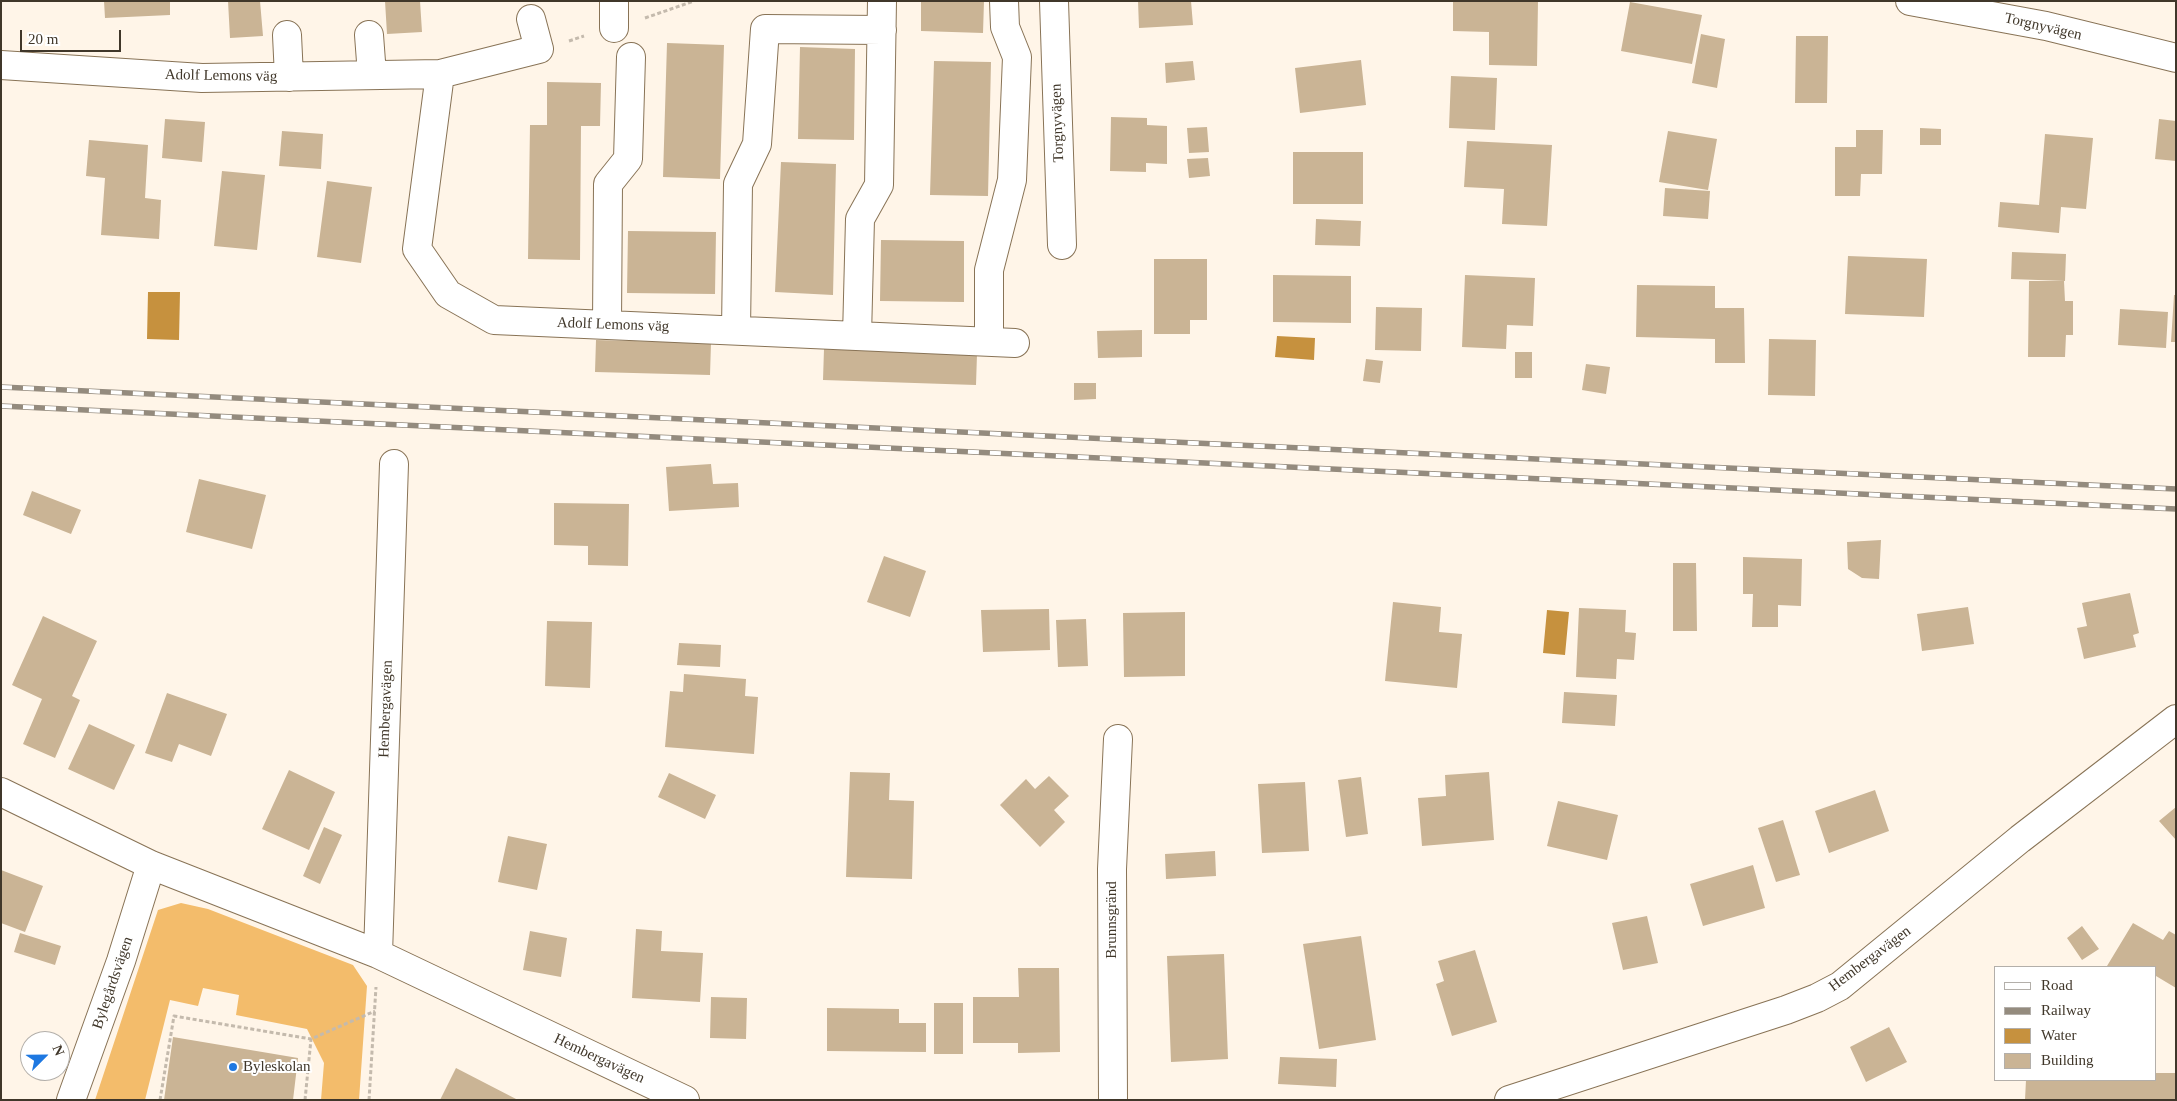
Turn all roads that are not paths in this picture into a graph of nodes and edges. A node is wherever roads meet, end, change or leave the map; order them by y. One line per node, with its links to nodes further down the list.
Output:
1 (614, 1): 7 (street)
2 (882, 1): 8 (street)
3 (1004, 1): 20 (street, Adolf Lemons väg)
4 (1054, 1): 17 (street, Torgnyvägen)
5 (1916, 2): 12 (street, Torgnyvägen)
6 (531, 19): 14 (street, Adolf Lemons väg)
7 (614, 28)
8 (882, 30): 19 (street); 20 (street)
9 (369, 35): 15 (street)
10 (287, 36): 16 (street)
11 (631, 57): 18 (street)
12 (2176, 58)
13 (1, 65): 16 (street, Adolf Lemons väg)
14 (440, 74): 15 (street, Adolf Lemons väg); 18 (street, Adolf Lemons väg)
15 (372, 75): 16 (street, Adolf Lemons väg)
16 (289, 76)
17 (1062, 245)
18 (606, 324): 19 (street, Adolf Lemons väg)
19 (736, 330): 20 (street, Adolf Lemons väg)
20 (857, 336)
21 (394, 464): 26 (street, Hembergavägen)
22 (2176, 719): 30 (street, Hembergavägen)
23 (1118, 739): 29 (street, Brunnsgränd)
24 (1, 792): 25 (street, Hembergavägen)
25 (152, 864): 26 (street, Hembergavägen); 27 (street, Bylegårdsvägen)
26 (378, 954): 28 (street, Hembergavägen)
27 (71, 1100)
28 (685, 1100)
29 (1113, 1100)
30 (1509, 1100)

